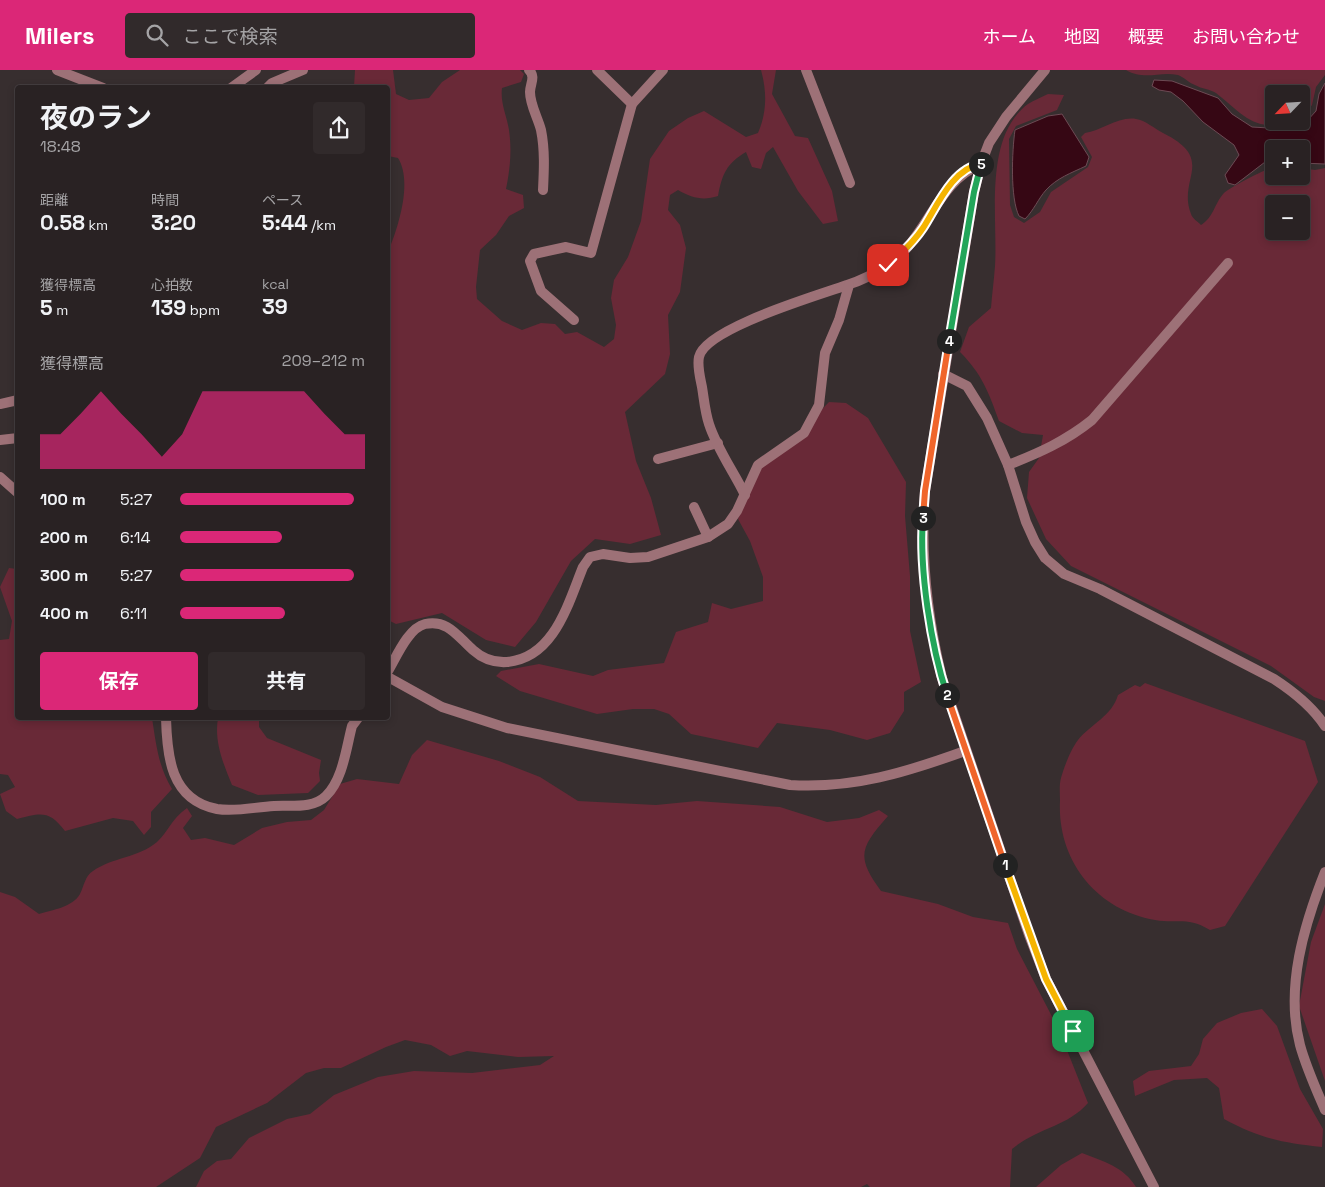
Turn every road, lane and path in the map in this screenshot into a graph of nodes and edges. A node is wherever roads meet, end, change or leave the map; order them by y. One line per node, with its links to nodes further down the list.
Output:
1 (57, 70): 9 (street)
2 (256, 70): 10 (street)
3 (303, 70): 11 (street)
4 (529, 70): 15 (street)
5 (597, 70): 12 (street)
6 (662, 70): 12 (street)
7 (806, 70): 14 (street)
8 (1045, 70): 13 (street)
9 (94, 85)
10 (235, 85)
11 (270, 85)
12 (632, 104): 18 (street)
13 (981, 164): 17 (street); 19 (street)
14 (850, 183)
15 (544, 190)
16 (1228, 263): 26 (street)
17 (849, 285): 24 (street); 29 (street)
18 (574, 320)
19 (944, 374): 26 (street); 37 (street)
20 (15, 401): 21 (street)
21 (0, 404)
22 (15, 438): 23 (street)
23 (0, 440)
24 (718, 443): 25 (street); 29 (street)
25 (658, 459)
26 (1008, 465): 36 (street)
27 (0, 477): 28 (street)
28 (15, 490)
29 (745, 495): 31 (street)
30 (694, 508): 31 (street)
31 (708, 537): 32 (street)
32 (390, 668)
33 (390, 678): 37 (street)
34 (166, 720): 35 (street)
35 (356, 720)
36 (1325, 726)
37 (965, 752): 40 (street)
38 (1325, 872): 39 (street)
39 (1325, 1110)
40 (1154, 1187)

